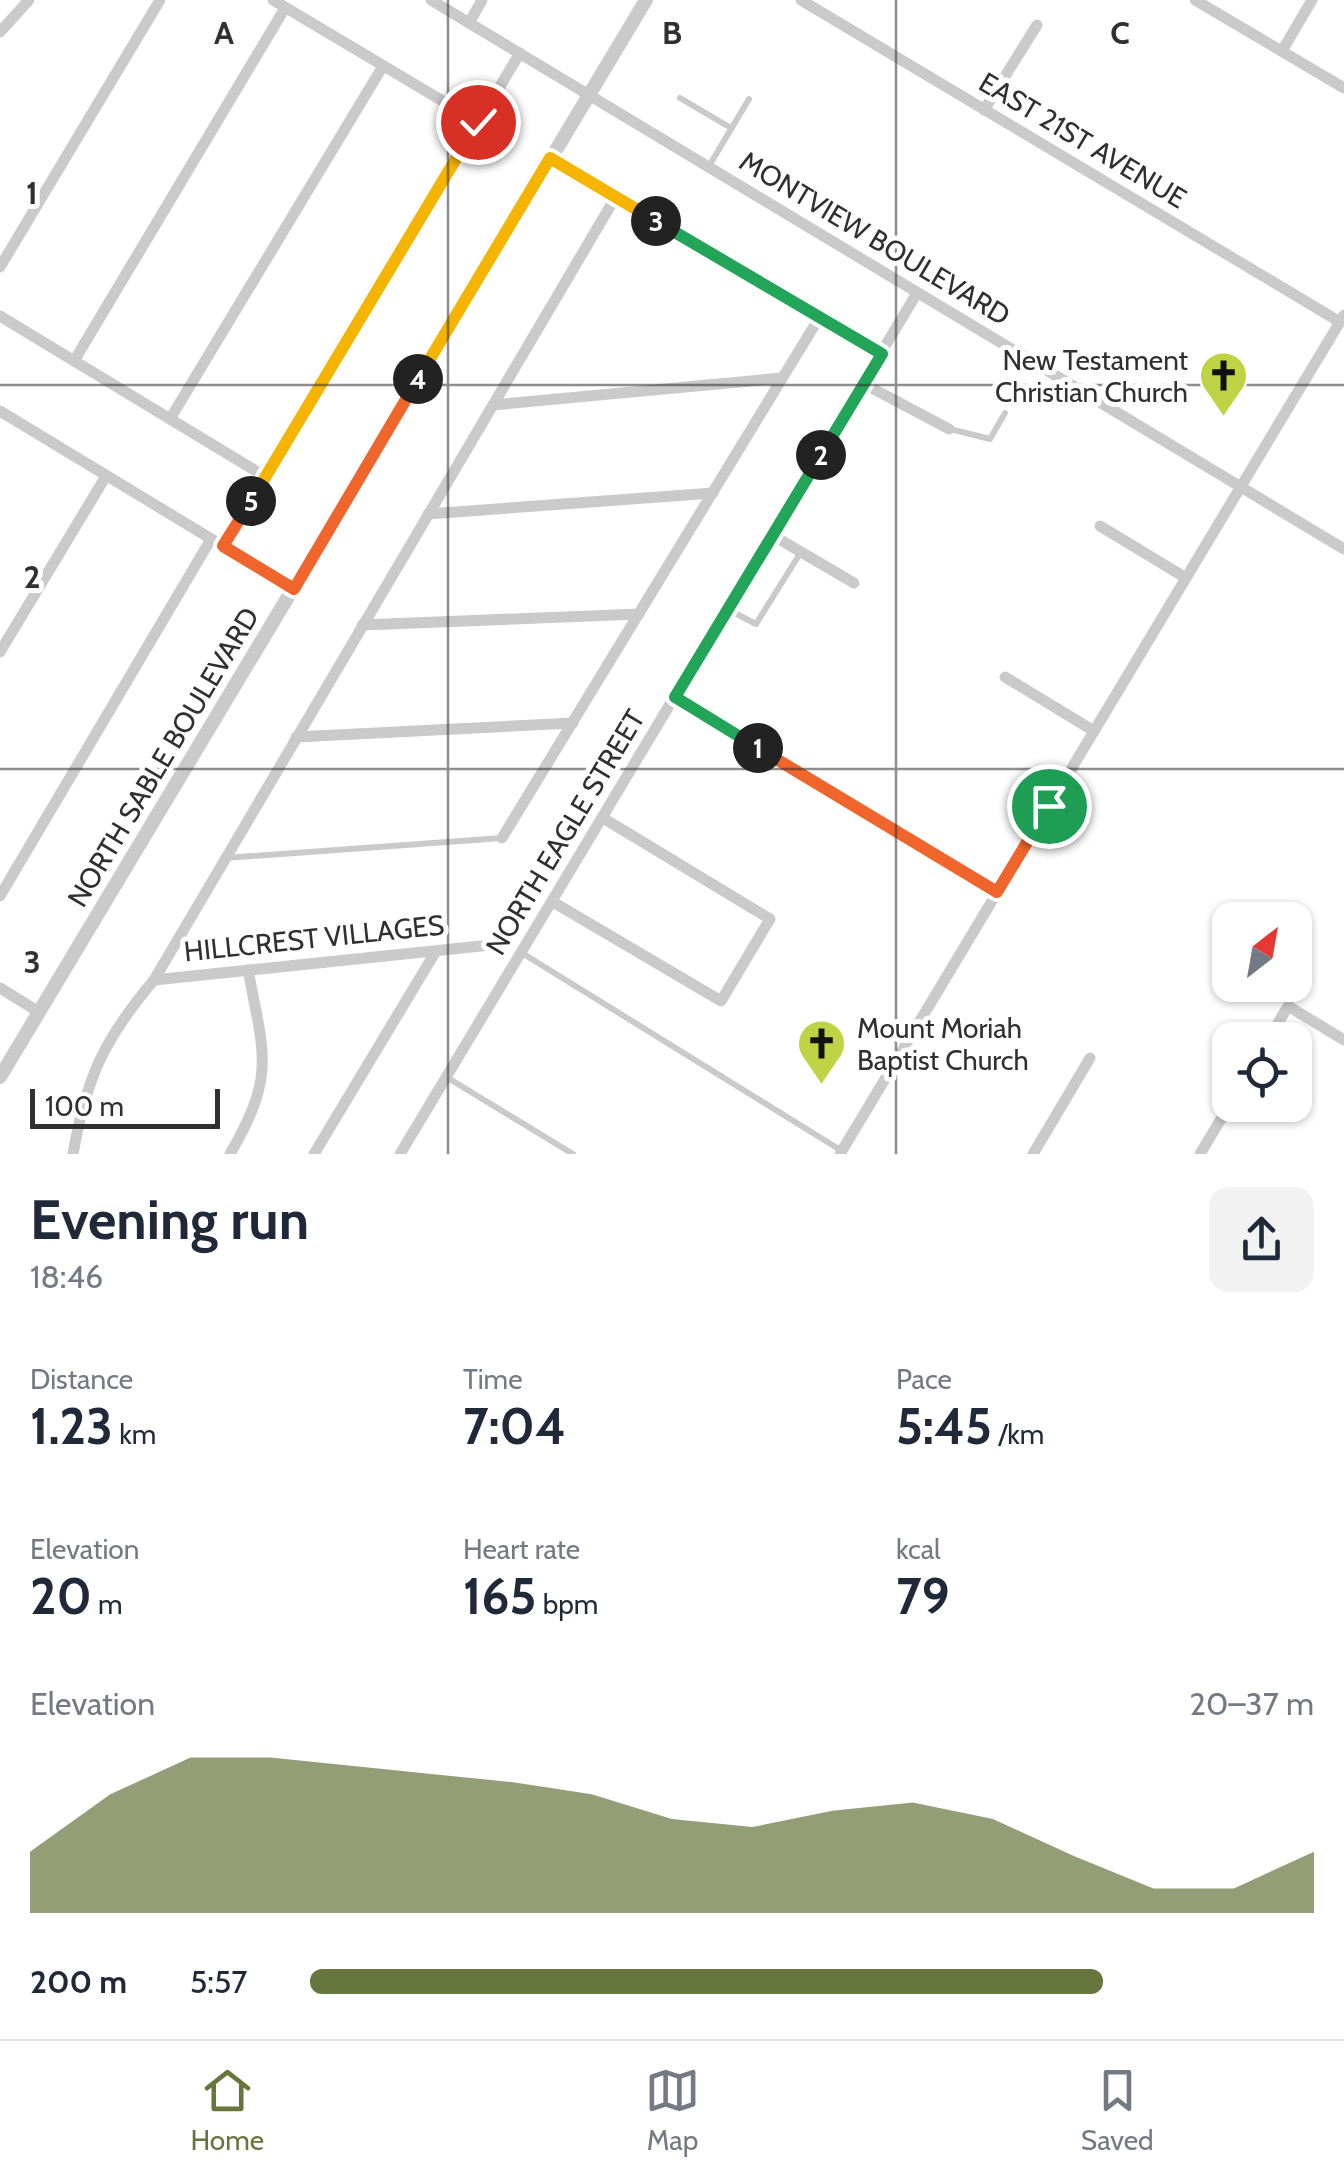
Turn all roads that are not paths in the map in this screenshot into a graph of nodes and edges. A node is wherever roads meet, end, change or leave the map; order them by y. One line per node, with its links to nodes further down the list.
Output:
1 (28, 0): 13 (street)
2 (160, 0): 27 (street)
3 (272, 0): 10 (street)
4 (431, 0): 11 (street, MONTVIEW BOULEVARD)
5 (482, 0): 11 (street)
6 (646, 0): 18 (street, NORTH SABLE BOULEVARD)
7 (801, 0): 21 (street, EAST 21ST AVENUE)
8 (1195, 0): 14 (street)
9 (1312, 0): 14 (street)
10 (285, 8): 16 (street); 33 (street)
11 (469, 23): 15 (street, MONTVIEW BOULEVARD)
12 (1037, 25): 21 (street)
13 (0, 32)
14 (1282, 51): 17 (street)
15 (520, 54): 18 (street, MONTVIEW BOULEVARD); 22 (street)
16 (383, 66): 22 (street); 39 (street)
17 (1344, 88)
18 (589, 95): 24 (street, NORTH SABLE BOULEVARD); 25 (street, MONTVIEW BOULEVARD)
19 (680, 98): 23 (lane)
20 (749, 99): 23 (lane)
21 (984, 110): 31 (street, EAST 21ST AVENUE)
22 (478, 122): 42 (street)
23 (732, 128): 25 (lane)
24 (550, 158): 26 (street); 53 (street, NORTH SABLE BOULEVARD)
25 (708, 167): 28 (street, MONTVIEW BOULEVARD)
26 (615, 198): 30 (street); 36 (street, HILLCREST VILLAGES)
27 (0, 267)
28 (917, 292): 32 (street, NORTH EAGLE STREET); 43 (street, MONTVIEW BOULEVARD)
29 (0, 316): 33 (street)
30 (819, 318): 32 (street); 34 (street)
31 (1342, 318): 43 (street)
32 (882, 354): 35 (street, NORTH EAGLE STREET)
33 (74, 360): 39 (street)
34 (782, 378): 36 (street); 44 (street)
35 (864, 384): 40 (street); 47 (street, NORTH EAGLE STREET)
36 (492, 405): 45 (street, HILLCREST VILLAGES)
37 (0, 411): 41 (street)
38 (1006, 413): 40 (lane)
39 (170, 419): 42 (street)
40 (949, 429)
41 (106, 476): 48 (street); 57 (street)
42 (266, 477): 48 (street)
43 (1242, 488): 49 (street, MONTVIEW BOULEVARD); 51 (street)
44 (713, 493): 45 (street); 55 (street)
45 (428, 514): 56 (street, HILLCREST VILLAGES)
46 (1100, 526): 51 (street)
47 (772, 535): 50 (street); 54 (street, NORTH EAGLE STREET)
48 (217, 542): 53 (street); 67 (street)
49 (1344, 550)
50 (801, 552): 52 (street); 54 (lane)
51 (1186, 578): 61 (street)
52 (854, 583)
53 (294, 589): 75 (street, NORTH SABLE BOULEVARD)
54 (728, 609): 59 (street, NORTH EAGLE STREET)
55 (639, 614): 56 (street); 60 (street)
56 (362, 625): 62 (street, HILLCREST VILLAGES)
57 (0, 652)
58 (1006, 677): 61 (street)
59 (675, 697): 63 (street, NORTH EAGLE STREET); 66 (street)
60 (572, 723): 62 (street); 64 (street)
61 (1094, 731): 66 (street)
62 (296, 737): 65 (street, HILLCREST VILLAGES)
63 (602, 818): 68 (street, NORTH EAGLE STREET); 68 (street)
64 (502, 838): 65 (lane)
65 (224, 858): 73 (street, HILLCREST VILLAGES)
66 (997, 892): 82 (street)
67 (0, 896)
68 (552, 902): 71 (street, NORTH EAGLE STREET)
69 (500, 944): 70 (street, HILLCREST VILLAGES)
70 (436, 951): 72 (street, HILLCREST VILLAGES); 85 (street)
71 (522, 953): 80 (street, NORTH EAGLE STREET); 82 (lane)
72 (248, 970): 73 (street, HILLCREST VILLAGES); 84 (street)
73 (154, 980): 83 (street)
74 (0, 988): 75 (street)
75 (40, 1012): 79 (street, NORTH SABLE BOULEVARD)
76 (1279, 1022): 77 (street)
77 (1344, 1040)
78 (1090, 1058): 88 (street)
79 (0, 1077)
80 (446, 1078): 86 (street, NORTH EAGLE STREET); 87 (lane)
81 (1219, 1122): 89 (street)
82 (844, 1153)
83 (73, 1154)
84 (230, 1154)
85 (314, 1154)
86 (400, 1154)
87 (574, 1154)
88 (1032, 1154)
89 (1200, 1154)

